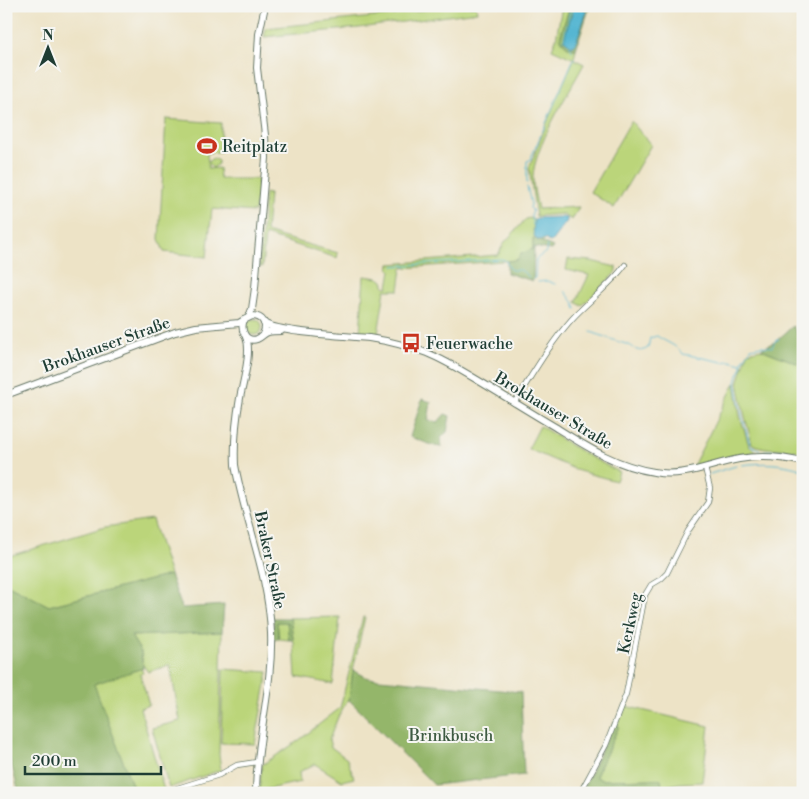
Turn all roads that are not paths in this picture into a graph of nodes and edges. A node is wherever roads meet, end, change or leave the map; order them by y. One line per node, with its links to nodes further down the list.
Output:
1 (265, 6): 3 (street)
2 (625, 265): 13 (street)
3 (255, 288): 4 (street); 5 (street)
4 (246, 319): 5 (street); 6 (street, Brokhauser Straße); 9 (street)
5 (262, 320): 7 (street, Brokhauser Straße); 8 (street)
6 (216, 325): 9 (street, Brokhauser Straße); 12 (street, Brokhauser Straße)
7 (297, 331): 8 (street, Brokhauser Straße); 13 (street, Brokhauser Straße)
8 (263, 334): 10 (street)
9 (245, 335): 10 (street); 11 (street, Braker Straße)
10 (257, 339): 11 (street, Braker Straße)
11 (246, 365): 16 (street, Braker Straße)
12 (6, 395)
13 (514, 403): 15 (street, Brokhauser Straße)
14 (803, 462): 15 (street, Brokhauser Straße)
15 (704, 468): 19 (street, Kerkweg)
16 (257, 762): 17 (street); 18 (street, Braker Straße)
17 (168, 791)
18 (256, 793)
19 (580, 793)

